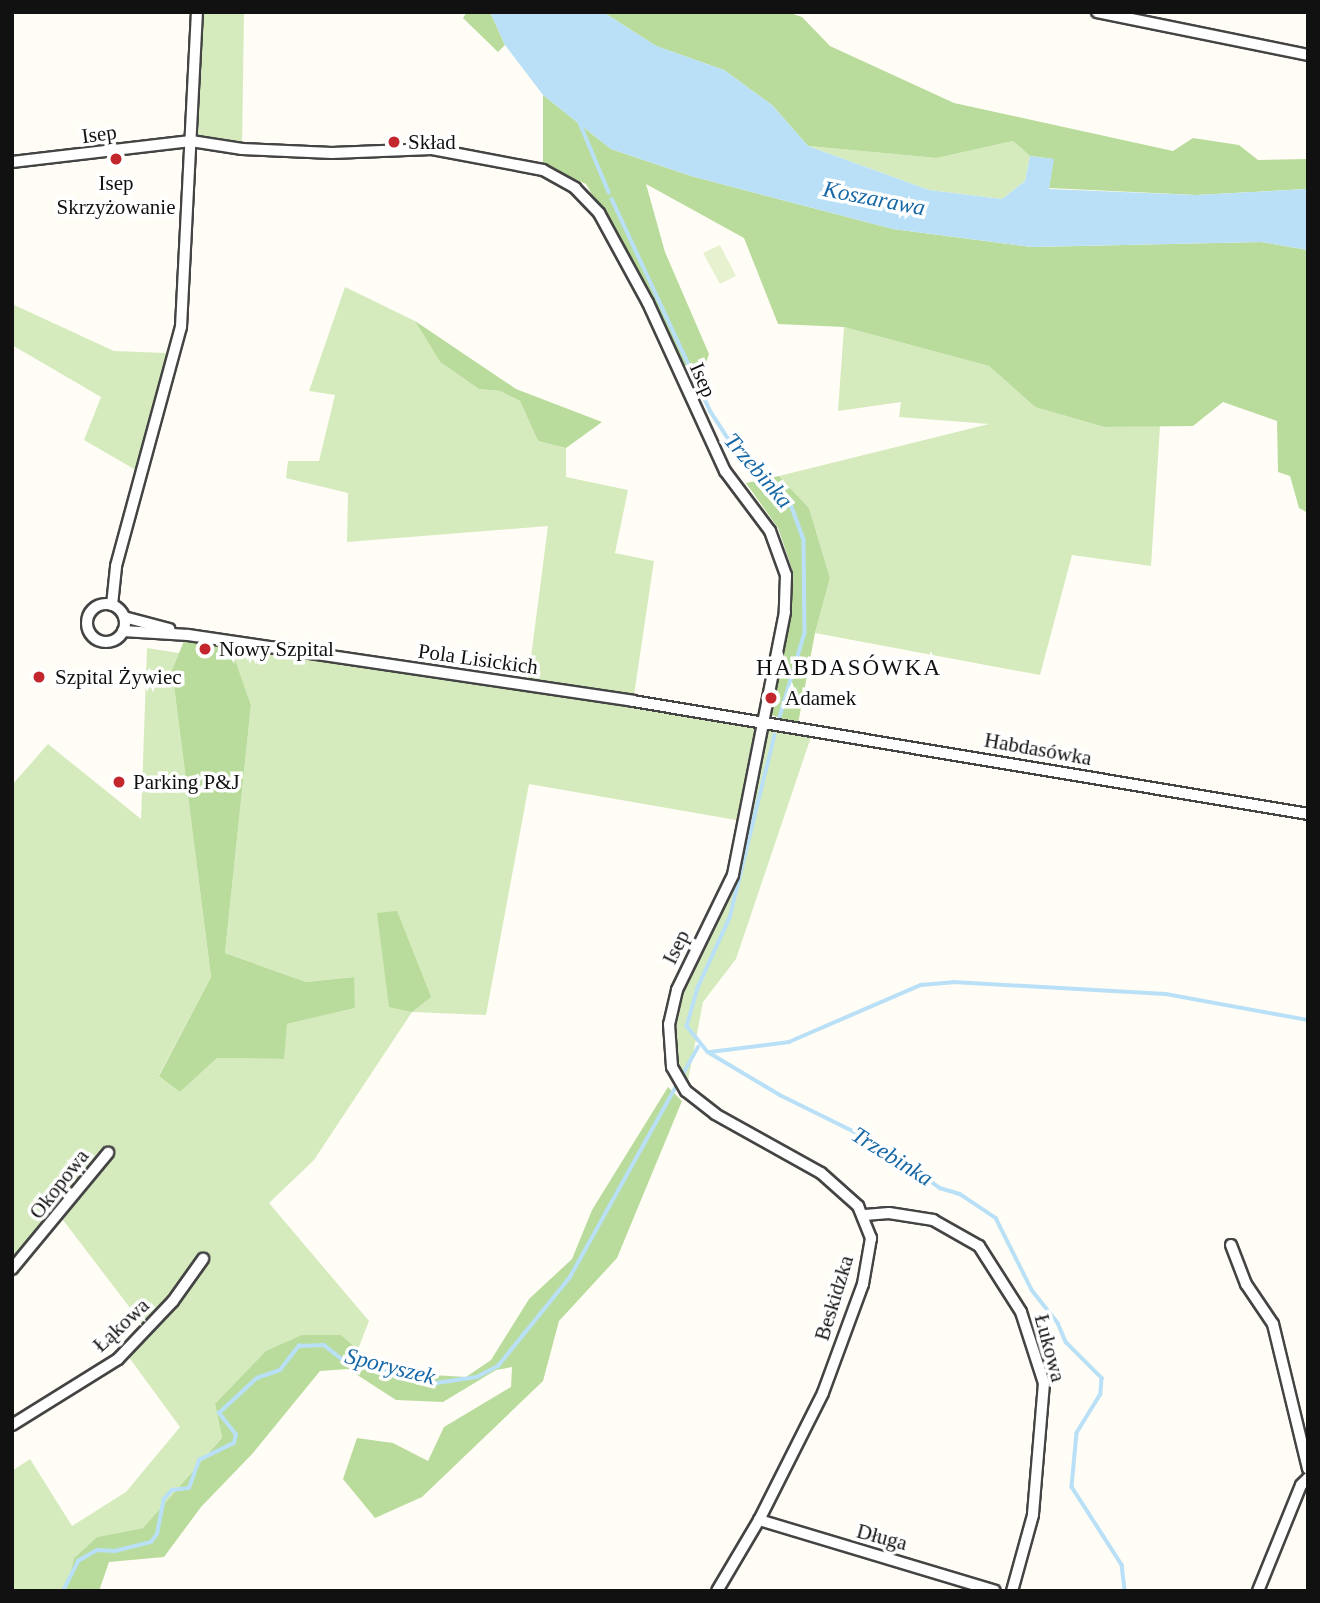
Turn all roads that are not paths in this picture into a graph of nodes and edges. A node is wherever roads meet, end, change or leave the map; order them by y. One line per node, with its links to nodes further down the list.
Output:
1 (197, 12): 4 (street)
2 (1097, 12): 3 (street)
3 (1308, 55)
4 (191, 141): 5 (street, Isep); 6 (street); 10 (street, Isep)
5 (12, 162)
6 (112, 605): 7 (street); 8 (street)
7 (124, 617): 8 (street); 9 (street, Pola Lisickich)
8 (123, 631): 9 (street, Pola Lisickich)
9 (188, 635): 10 (street, Pola Lisickich)
10 (762, 725): 11 (street, Habdasówka); 13 (street, Isep)
11 (1308, 814)
12 (108, 1153): 16 (street, Okopowa)
13 (864, 1215): 20 (street, Beskidzka); 24 (street, Łukowa)
14 (1231, 1245): 18 (street)
15 (203, 1259): 17 (street, Łąkowa)
16 (12, 1269)
17 (12, 1424)
18 (1308, 1469)
19 (1308, 1478): 25 (street)
20 (759, 1520): 21 (street, Długa); 22 (street, Beskidzka)
21 (976, 1589): 23 (street, Długa)
22 (717, 1591)
23 (995, 1591)
24 (1012, 1591)
25 (1258, 1591)

